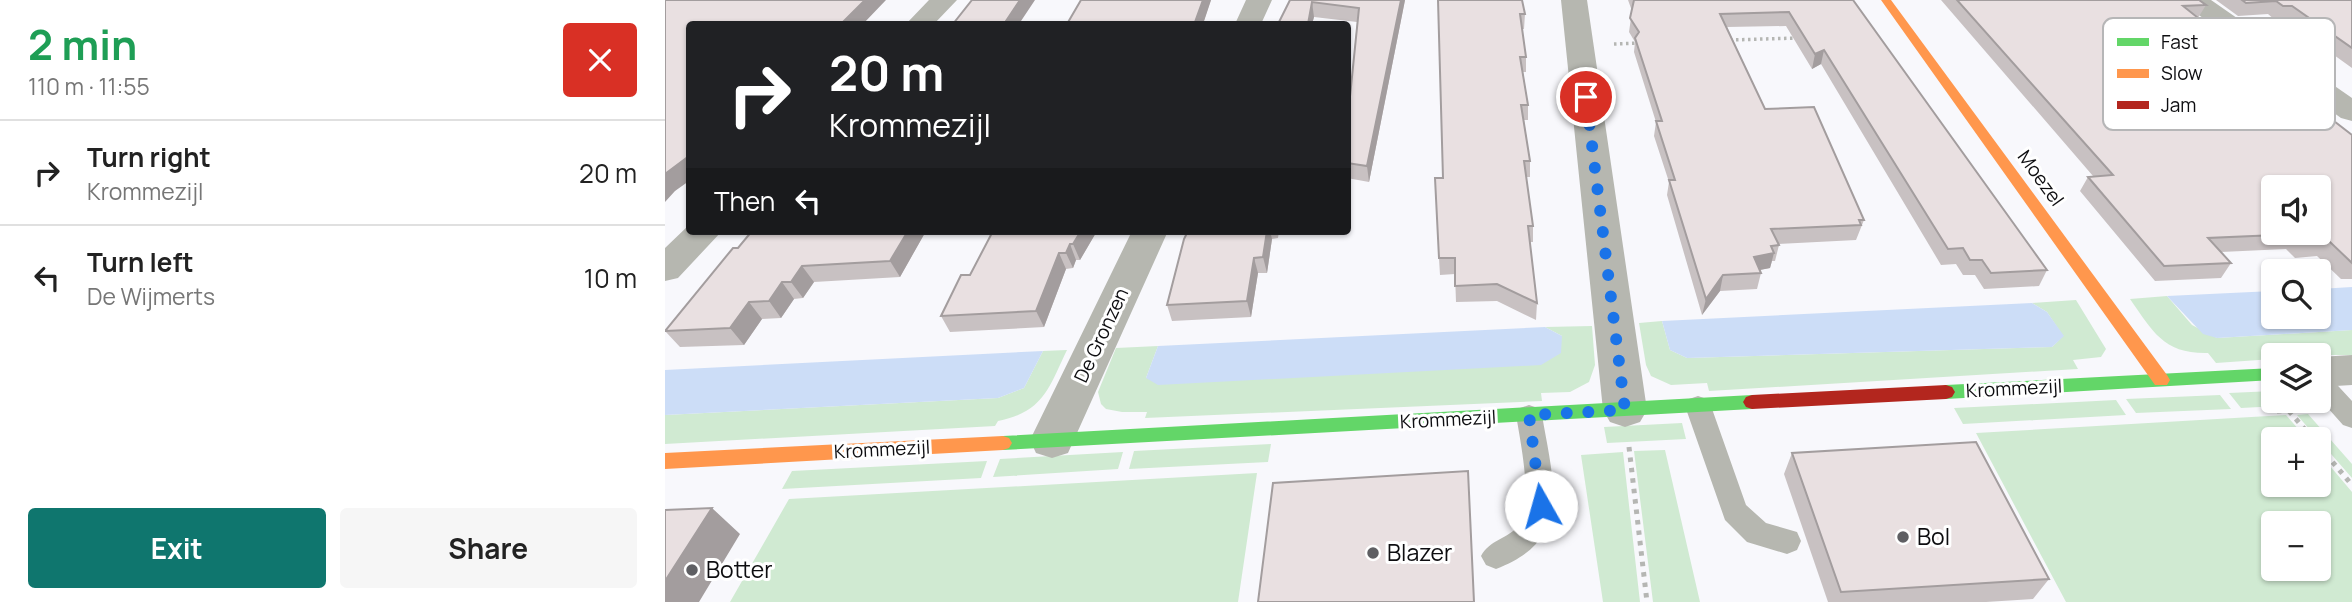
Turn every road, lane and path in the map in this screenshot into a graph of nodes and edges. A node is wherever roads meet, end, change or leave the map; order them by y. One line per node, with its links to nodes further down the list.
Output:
1 (944, 0): 7 (street)
2 (1259, 0): 8 (street)
3 (1574, 0): 12 (street)
4 (1886, 0): 21 (street, Moezel)
5 (2194, 0): 6 (street)
6 (2219, 18)
7 (922, 21)
8 (1249, 21)
9 (1800, 37): 10 (path)
10 (1718, 40)
11 (1649, 43): 12 (path)
12 (1580, 45): 24 (street)
13 (2335, 100): 14 (street)
14 (2352, 112)
15 (700, 235): 17 (street)
16 (1148, 235): 29 (street, De Gronzen)
17 (665, 269)
18 (2352, 370): 19 (street)
19 (2331, 371)
20 (2261, 375): 21 (street, Krommezijl)
21 (2161, 380): 23 (street, Krommezijl)
22 (2331, 395): 27 (lane)
23 (1698, 406): 24 (street, Krommezijl); 34 (lane)
24 (1625, 410): 26 (street, Krommezijl)
25 (2290, 413): 28 (path)
26 (1529, 415): 29 (street, Krommezijl); 35 (lane)
27 (2352, 418)
28 (2302, 427)
29 (1052, 440): 32 (street, Krommezijl)
30 (1629, 447): 36 (path)
31 (2331, 460): 33 (path)
32 (665, 461)
33 (2352, 485)
34 (1787, 541)
35 (1496, 556)
36 (1647, 602)

